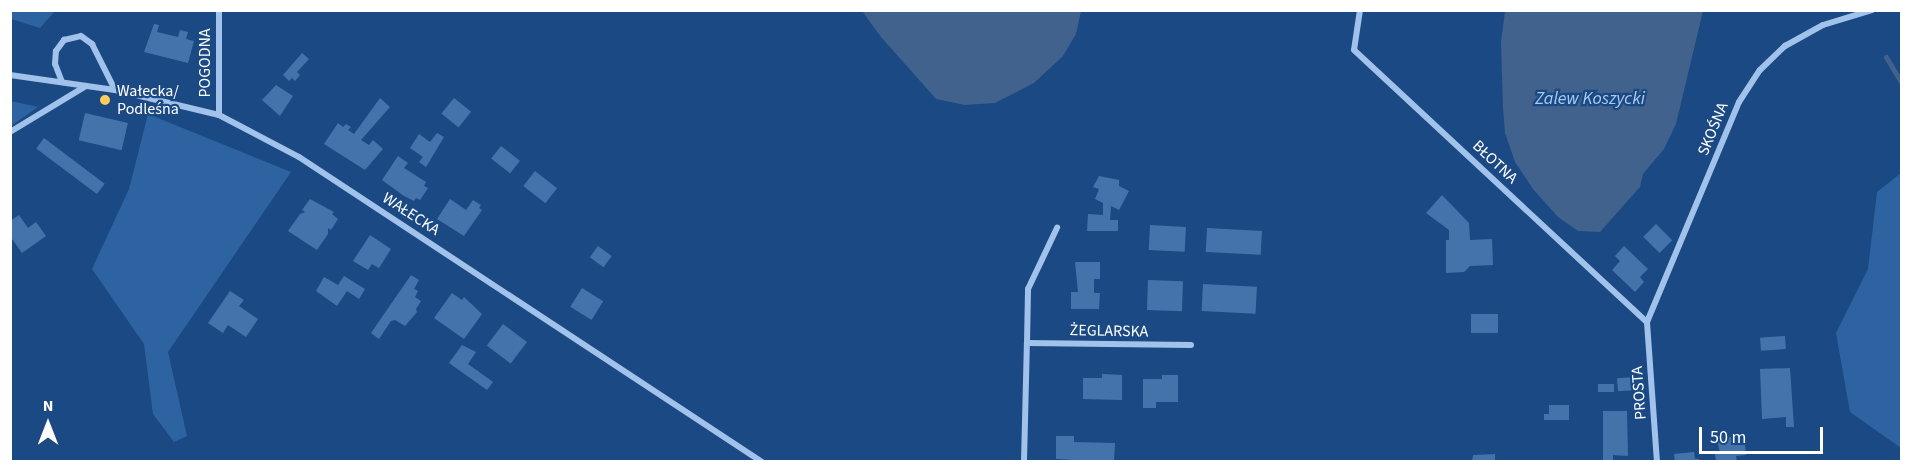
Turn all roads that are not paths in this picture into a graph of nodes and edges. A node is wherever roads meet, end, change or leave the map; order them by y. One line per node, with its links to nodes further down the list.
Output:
1 (219, 10): 8 (street, POGODNA)
2 (1360, 10): 11 (street, BŁOTNA)
3 (1872, 10): 11 (street, SKOŚNA)
4 (10, 75): 5 (street, WAŁECKA)
5 (62, 82): 6 (street, WAŁECKA); 7 (street)
6 (87, 85): 7 (street, WAŁECKA); 9 (street)
7 (115, 90): 8 (street, WAŁECKA)
8 (219, 115): 14 (street, WAŁECKA)
9 (10, 132)
10 (1057, 228): 12 (street)
11 (1647, 322): 16 (street, PROSTA)
12 (1027, 343): 13 (street, ŻEGLARSKA); 15 (street)
13 (1191, 345)
14 (762, 462)
15 (1023, 462)
16 (1657, 462)

